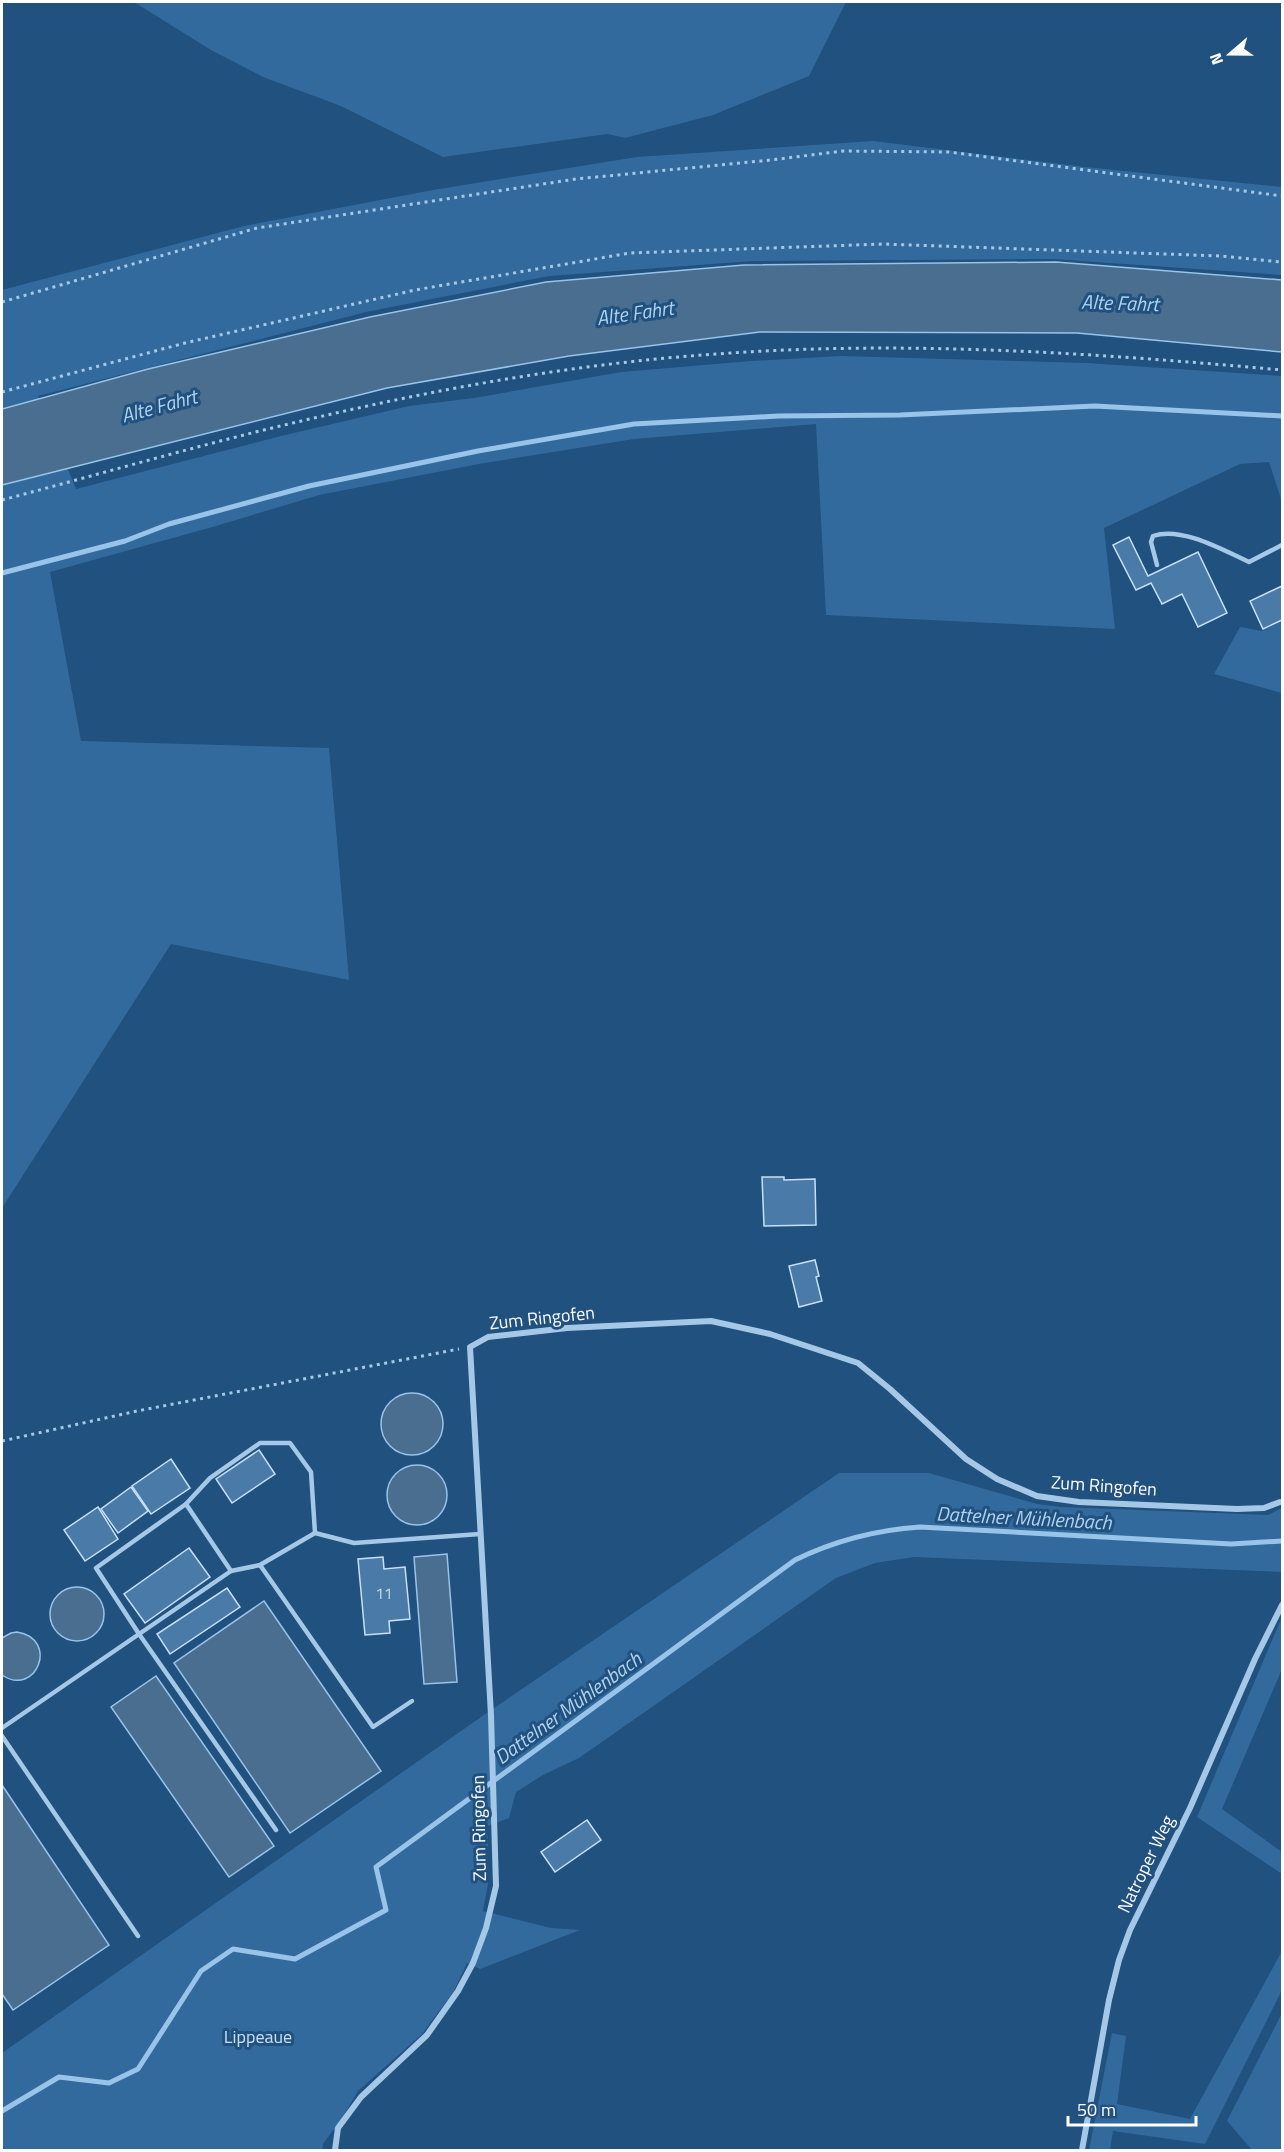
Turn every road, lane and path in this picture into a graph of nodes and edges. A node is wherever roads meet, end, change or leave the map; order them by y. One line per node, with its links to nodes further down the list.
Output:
1 (1282, 196): 3 (path)
2 (1282, 262): 5 (path)
3 (2, 302)
4 (1282, 370): 6 (path)
5 (2, 392)
6 (2, 500)
7 (1282, 545): 8 (lane)
8 (1157, 565)
9 (470, 1347): 10 (path); 11 (street, Zum Ringofen); 15 (street, Zum Ringofen)
10 (2, 1441)
11 (1281, 1502): 13 (street)
12 (186, 1504): 14 (lane); 17 (lane); 19 (lane)
13 (1282, 1510)
14 (315, 1533): 15 (lane); 16 (lane)
15 (480, 1534): 25 (street, Zum Ringofen)
16 (260, 1565): 17 (lane); 20 (lane)
17 (231, 1570): 19 (lane)
18 (1282, 1605): 26 (street, Natroper Weg)
19 (139, 1634): 21 (lane); 23 (lane)
20 (412, 1701)
21 (2, 1728)
22 (2, 1736): 24 (lane)
23 (276, 1830)
24 (138, 1936)
25 (336, 2151)
26 (1082, 2151)

